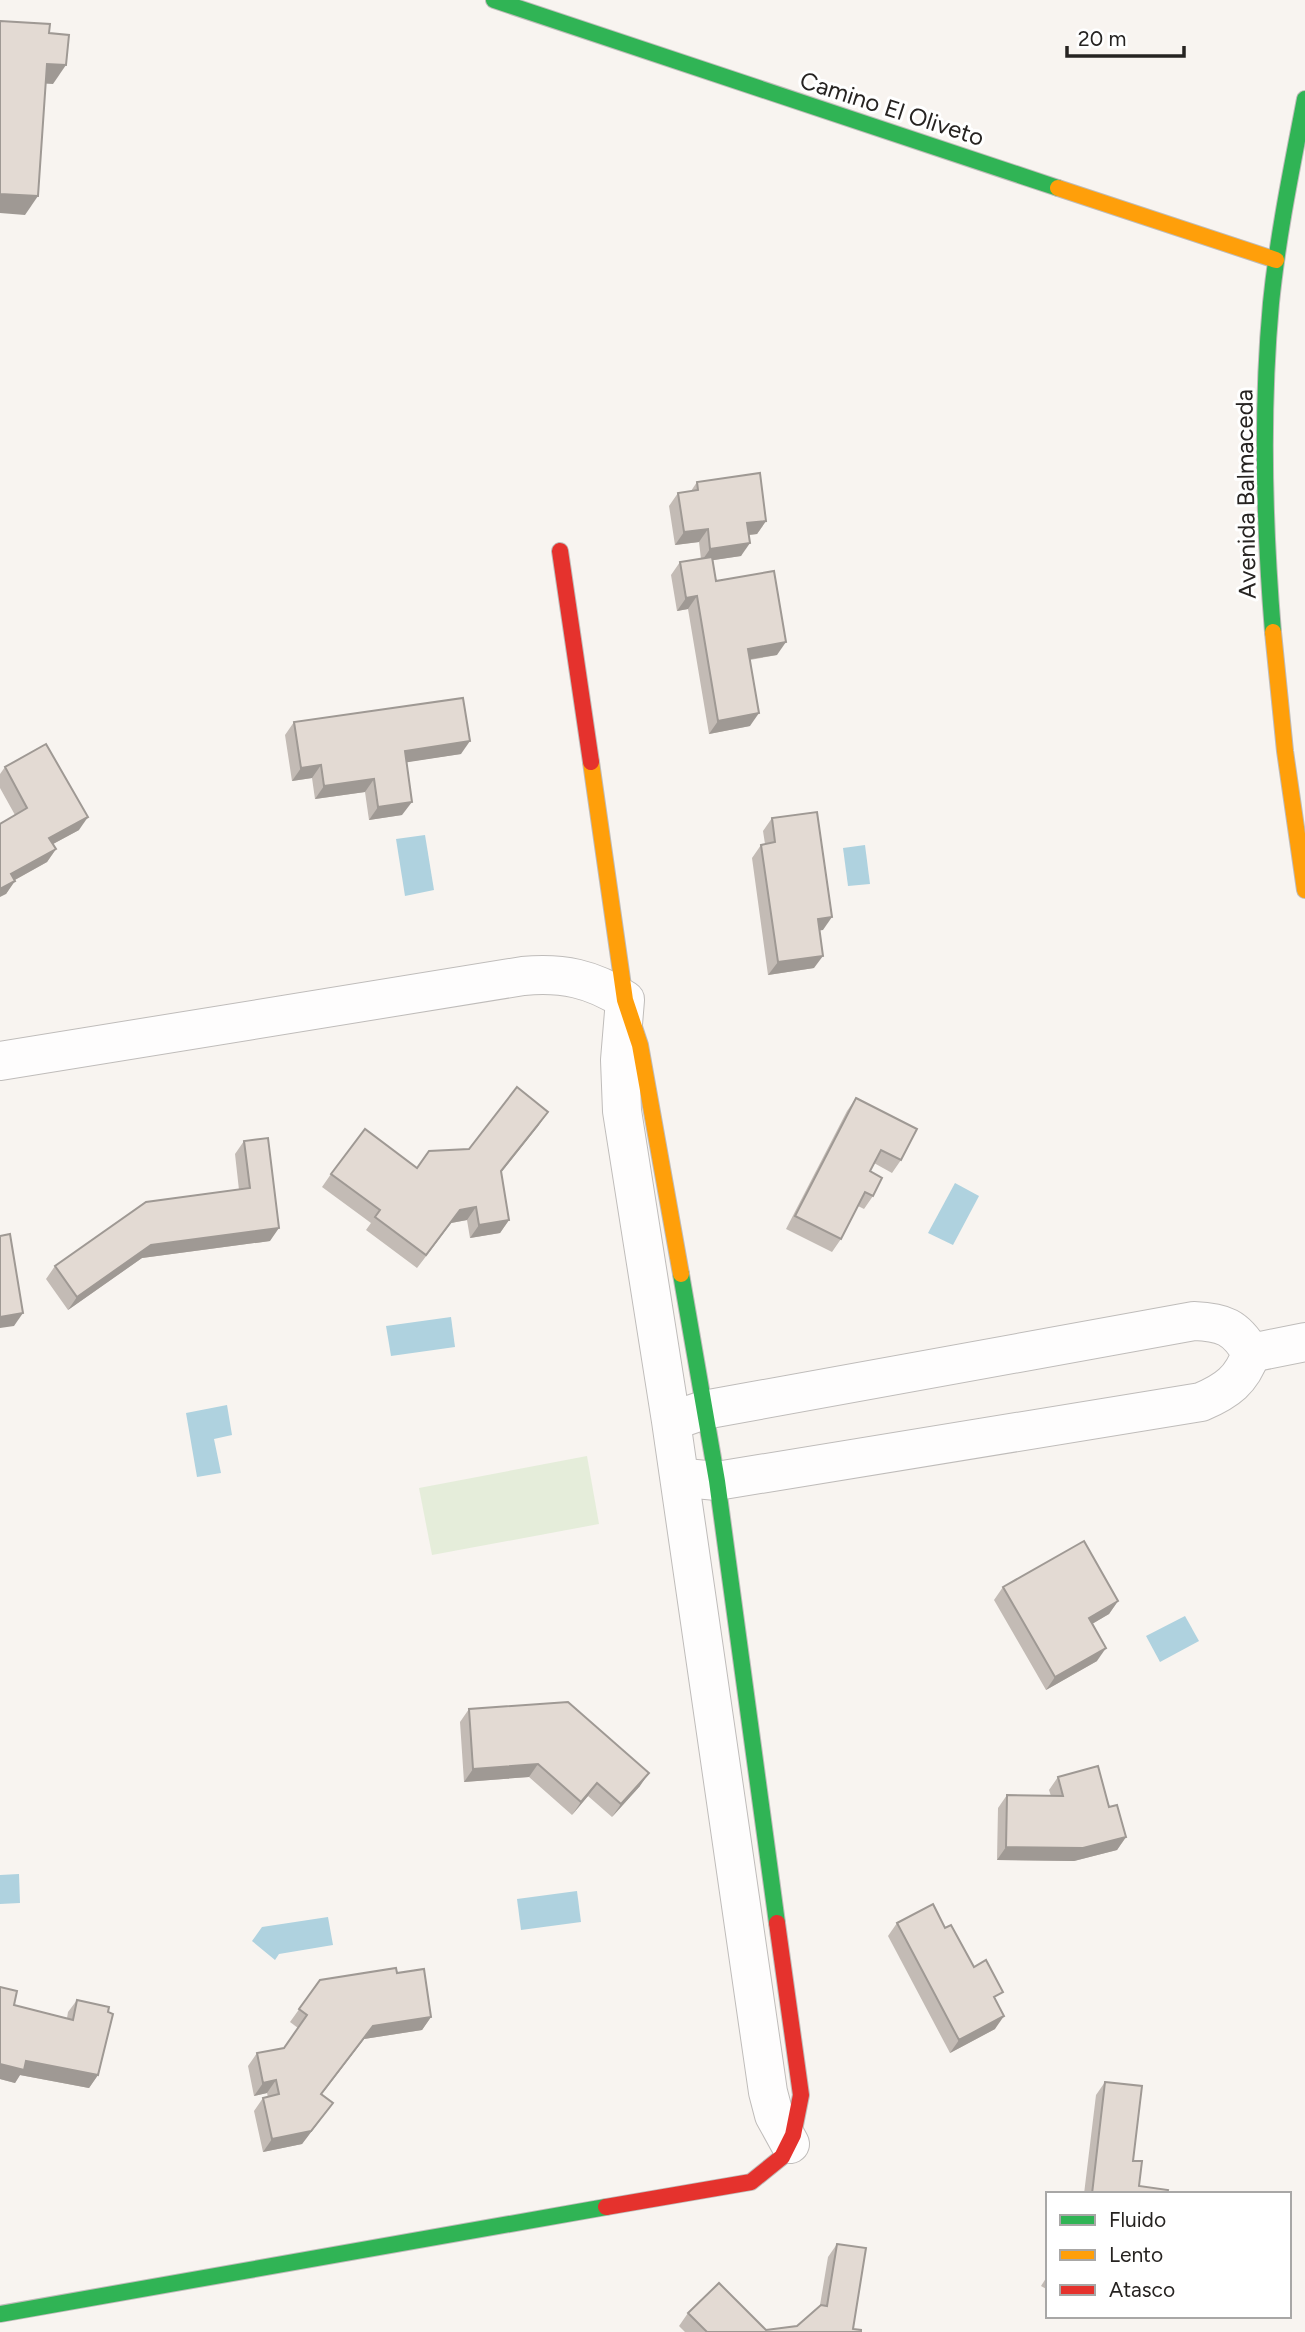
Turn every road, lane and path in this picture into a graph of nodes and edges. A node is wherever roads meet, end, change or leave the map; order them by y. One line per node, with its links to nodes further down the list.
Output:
1 (494, 0): 3 (main road, Camino El Oliveto)
2 (1305, 99): 3 (main road, Avenida Balmaceda)
3 (1276, 260): 5 (main road, Avenida Balmaceda)
4 (560, 551): 6 (main road)
5 (1305, 890)
6 (625, 1000): 7 (street); 10 (street)
7 (0, 1061)
8 (1305, 1342): 9 (street)
9 (1251, 1353): 10 (street); 12 (street)
10 (688, 1415): 11 (street); 12 (main road)
11 (679, 1478): 12 (street); 13 (street)
12 (717, 1481): 13 (main road)
13 (715, 1600): 14 (street)
14 (790, 2144): 15 (main road)
15 (0, 2315)

